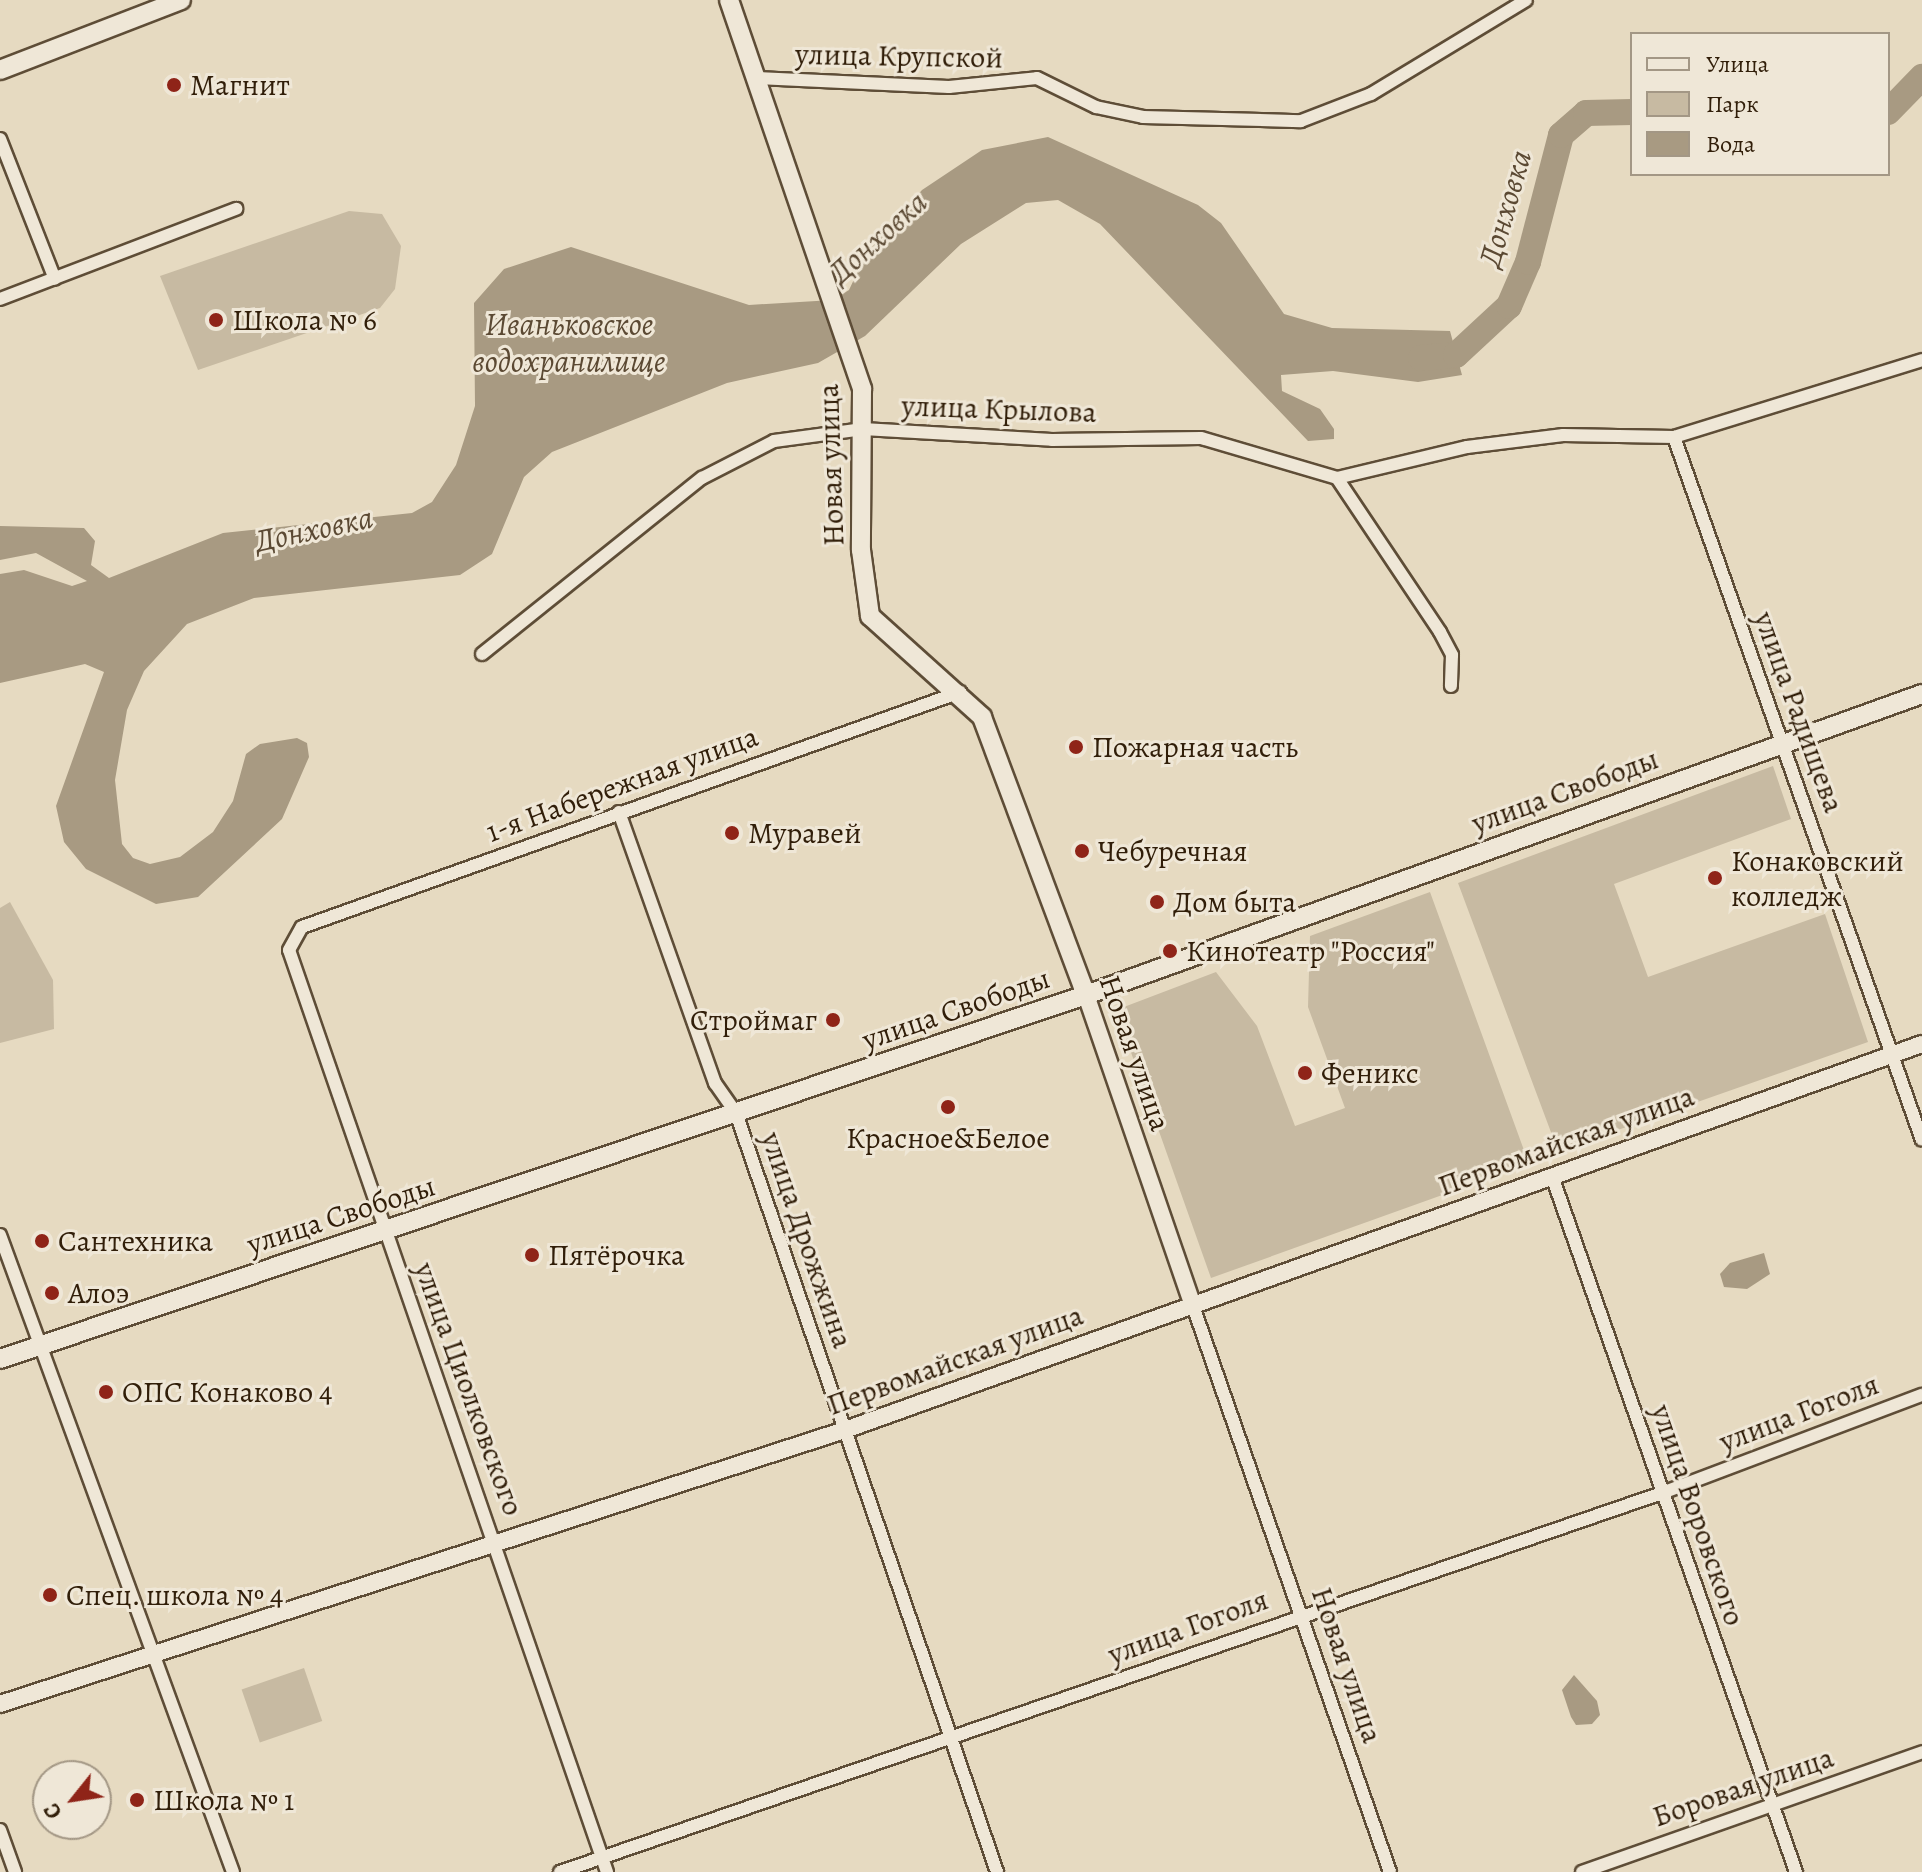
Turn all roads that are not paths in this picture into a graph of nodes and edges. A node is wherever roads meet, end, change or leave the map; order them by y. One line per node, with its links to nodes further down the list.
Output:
1 (181, 0): 4 (main road)
2 (729, 0): 5 (main road, Новая улица)
3 (1526, 0): 5 (street, улица Крупской)
4 (0, 70)
5 (757, 78): 11 (main road, Новая улица)
6 (0, 139): 8 (street)
7 (236, 209): 8 (street)
8 (55, 279): 9 (street)
9 (0, 299)
10 (1922, 360): 12 (street)
11 (863, 429): 13 (street, улица Крылова); 14 (street, улица Крылова); 16 (main road, Новая улица)
12 (1674, 437): 13 (street); 18 (street, улица Радищева)
13 (1337, 478): 15 (street)
14 (482, 654)
15 (1451, 686)
16 (960, 692): 19 (street, 1-я Набережная улица); 21 (main road, Новая улица)
17 (1922, 694): 18 (main road, улица Свободы)
18 (1782, 743): 21 (main road, улица Свободы); 23 (street, улица Радищева)
19 (619, 812): 20 (street, 1-я Набережная улица); 24 (street, улица Дрожжина)
20 (302, 927): 27 (street, улица Циолковского)
21 (1086, 995): 24 (main road, улица Свободы); 29 (street, Новая улица)
22 (1922, 1044): 23 (street, Первомайская улица)
23 (1892, 1055): 25 (street, улица Радищева); 26 (street, Первомайская улица)
24 (736, 1113): 27 (main road, улица Свободы); 33 (street, улица Дрожжина)
25 (1922, 1140)
26 (1552, 1176): 29 (street, Первомайская улица); 34 (street, улица Воровского)
27 (383, 1229): 30 (main road, улица Свободы); 35 (street, улица Циолковского)
28 (0, 1235): 30 (street)
29 (1192, 1303): 33 (street, Первомайская улица); 36 (street, Новая улица)
30 (39, 1345): 31 (main road, улица Свободы); 37 (street)
31 (0, 1359)
32 (1922, 1395): 34 (street, улица Гоголя)
33 (845, 1430): 35 (street, Первомайская улица); 39 (street, улица Дрожжина)
34 (1662, 1493): 36 (street, улица Гоголя); 41 (street, улица Воровского)
35 (498, 1548): 37 (street, Первомайская улица); 43 (street, улица Циолковского)
36 (1300, 1615): 39 (street, улица Гоголя); 49 (street, Новая улица)
37 (154, 1658): 38 (street, Первомайская улица); 45 (street)
38 (0, 1704)
39 (950, 1739): 43 (street, улица Гоголя); 48 (street, улица Дрожжина)
40 (1922, 1752): 41 (street, Боровая улица)
41 (1772, 1804): 50 (street, Боровая улица); 51 (street, улица Воровского)
42 (0, 1830): 44 (street)
43 (602, 1858): 46 (street, улица Гоголя); 47 (street, улица Циолковского)
44 (15, 1872)
45 (233, 1872)
46 (560, 1872)
47 (607, 1872)
48 (997, 1872)
49 (1390, 1872)
50 (1582, 1872)
51 (1796, 1872)

